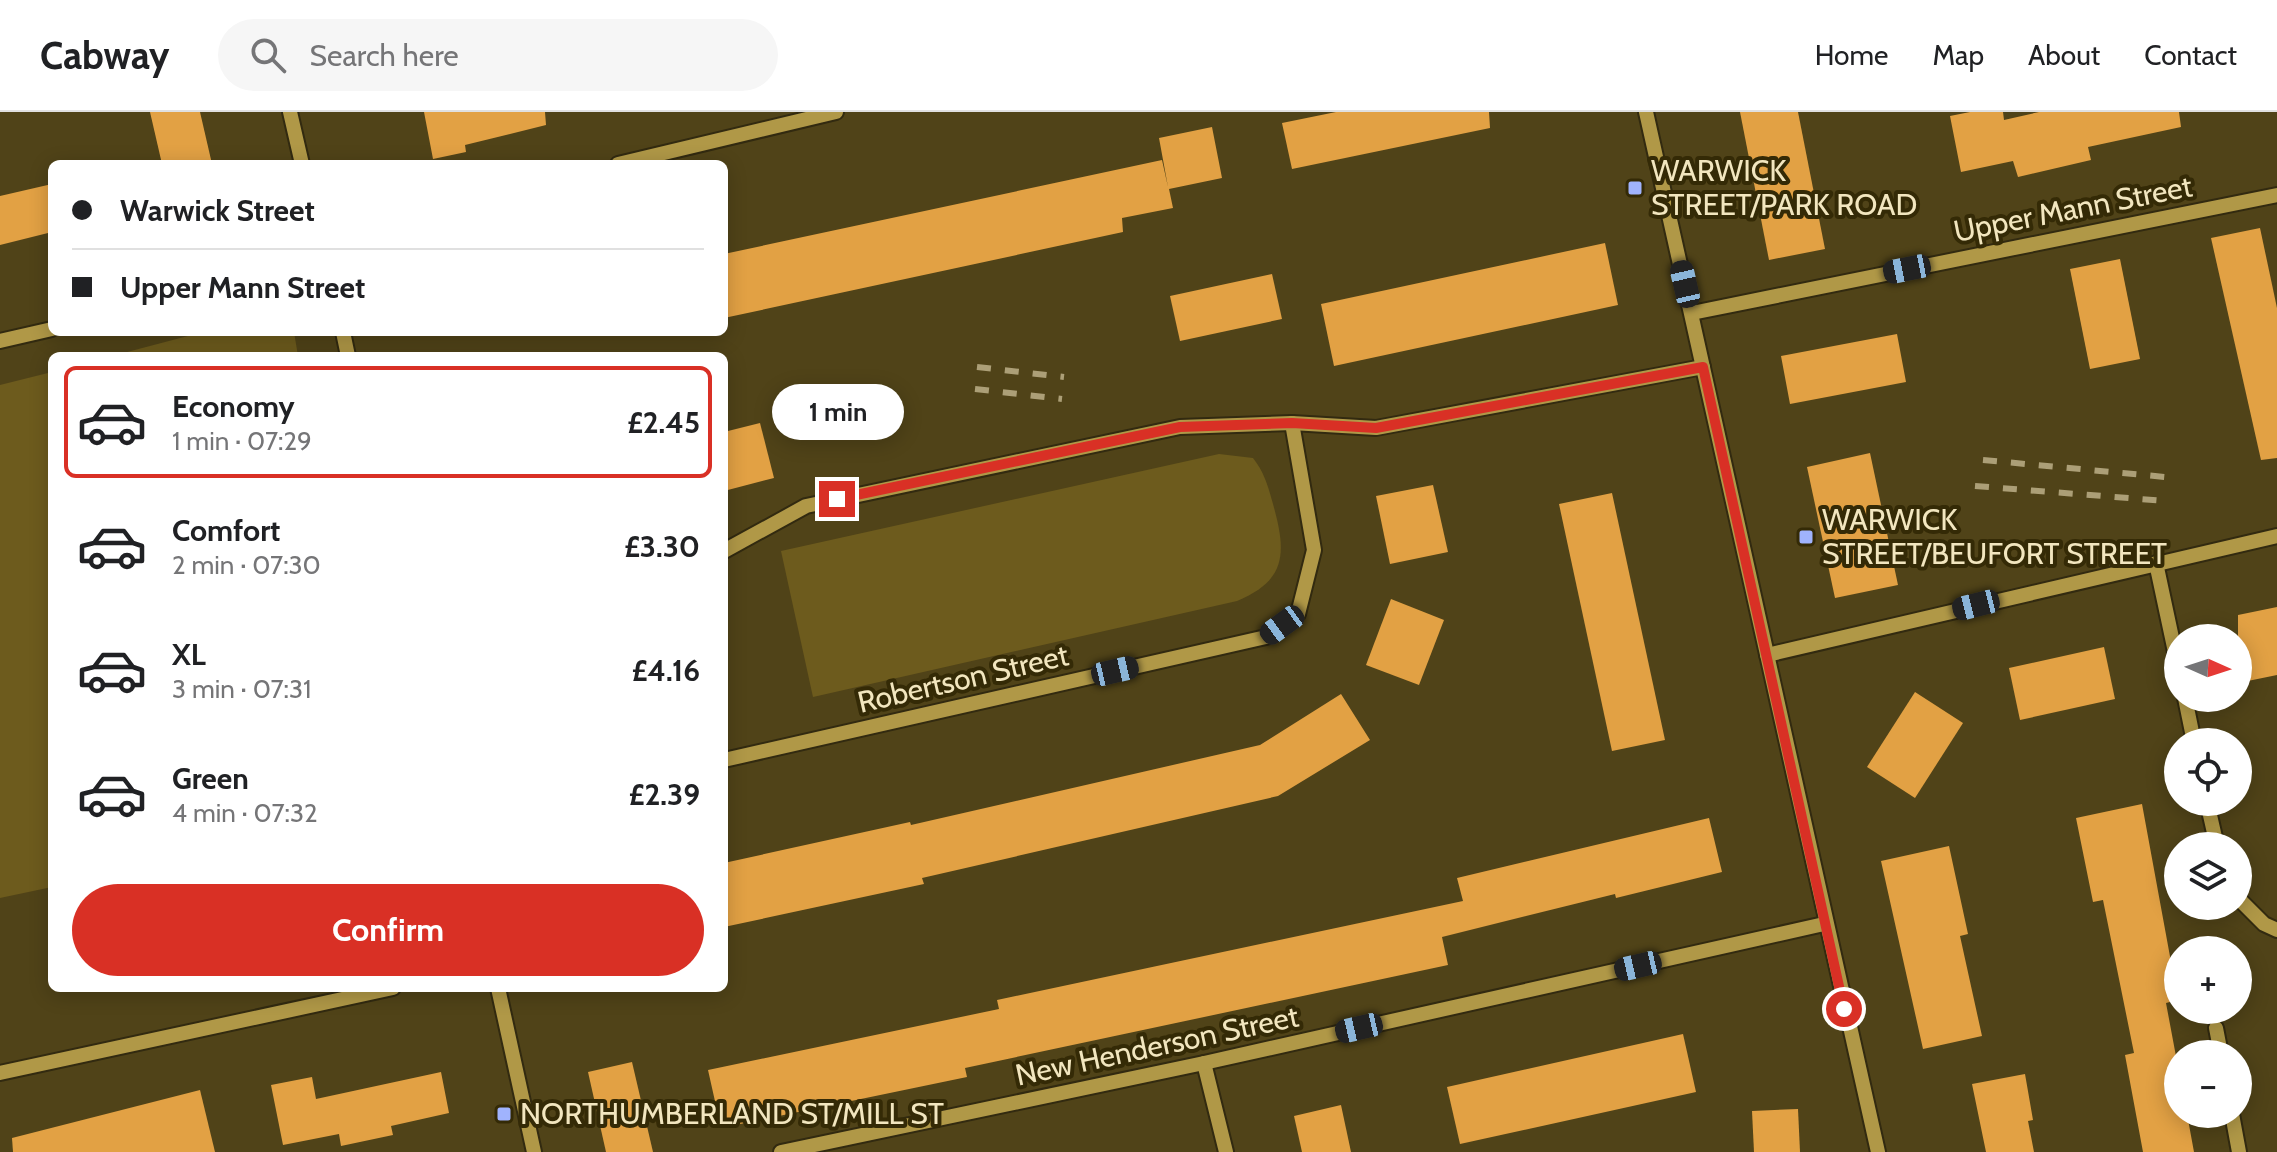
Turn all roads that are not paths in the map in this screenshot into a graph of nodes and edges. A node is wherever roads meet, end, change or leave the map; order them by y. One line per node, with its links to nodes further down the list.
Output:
1 (290, 112): 5 (street)
2 (836, 112): 4 (street)
3 (1646, 112): 8 (street)
4 (789, 117): 6 (street)
5 (301, 160)
6 (633, 160)
7 (2277, 195): 8 (street, Upper Mann Street)
8 (1692, 313): 11 (street)
9 (48, 330): 10 (street)
10 (0, 341)
11 (1703, 367): 12 (street); 17 (street)
12 (1292, 423): 14 (street); 18 (street, Robertson Street)
13 (2277, 536): 15 (street)
14 (728, 549)
15 (2156, 563): 16 (street); 17 (street)
16 (2169, 624)
17 (1767, 655): 20 (street)
18 (728, 759)
19 (2252, 912): 21 (street)
20 (1824, 924): 26 (street, New Henderson Street); 32 (street)
21 (2277, 930)
22 (375, 992): 27 (street)
23 (499, 992): 29 (street)
24 (2216, 1028): 25 (street)
25 (2218, 1040)
26 (1204, 1063): 30 (street, New Henderson Street); 31 (street)
27 (0, 1073)
28 (2235, 1128): 33 (street)
29 (534, 1152)
30 (781, 1152)
31 (1226, 1152)
32 (1878, 1152)
33 (2239, 1152)

